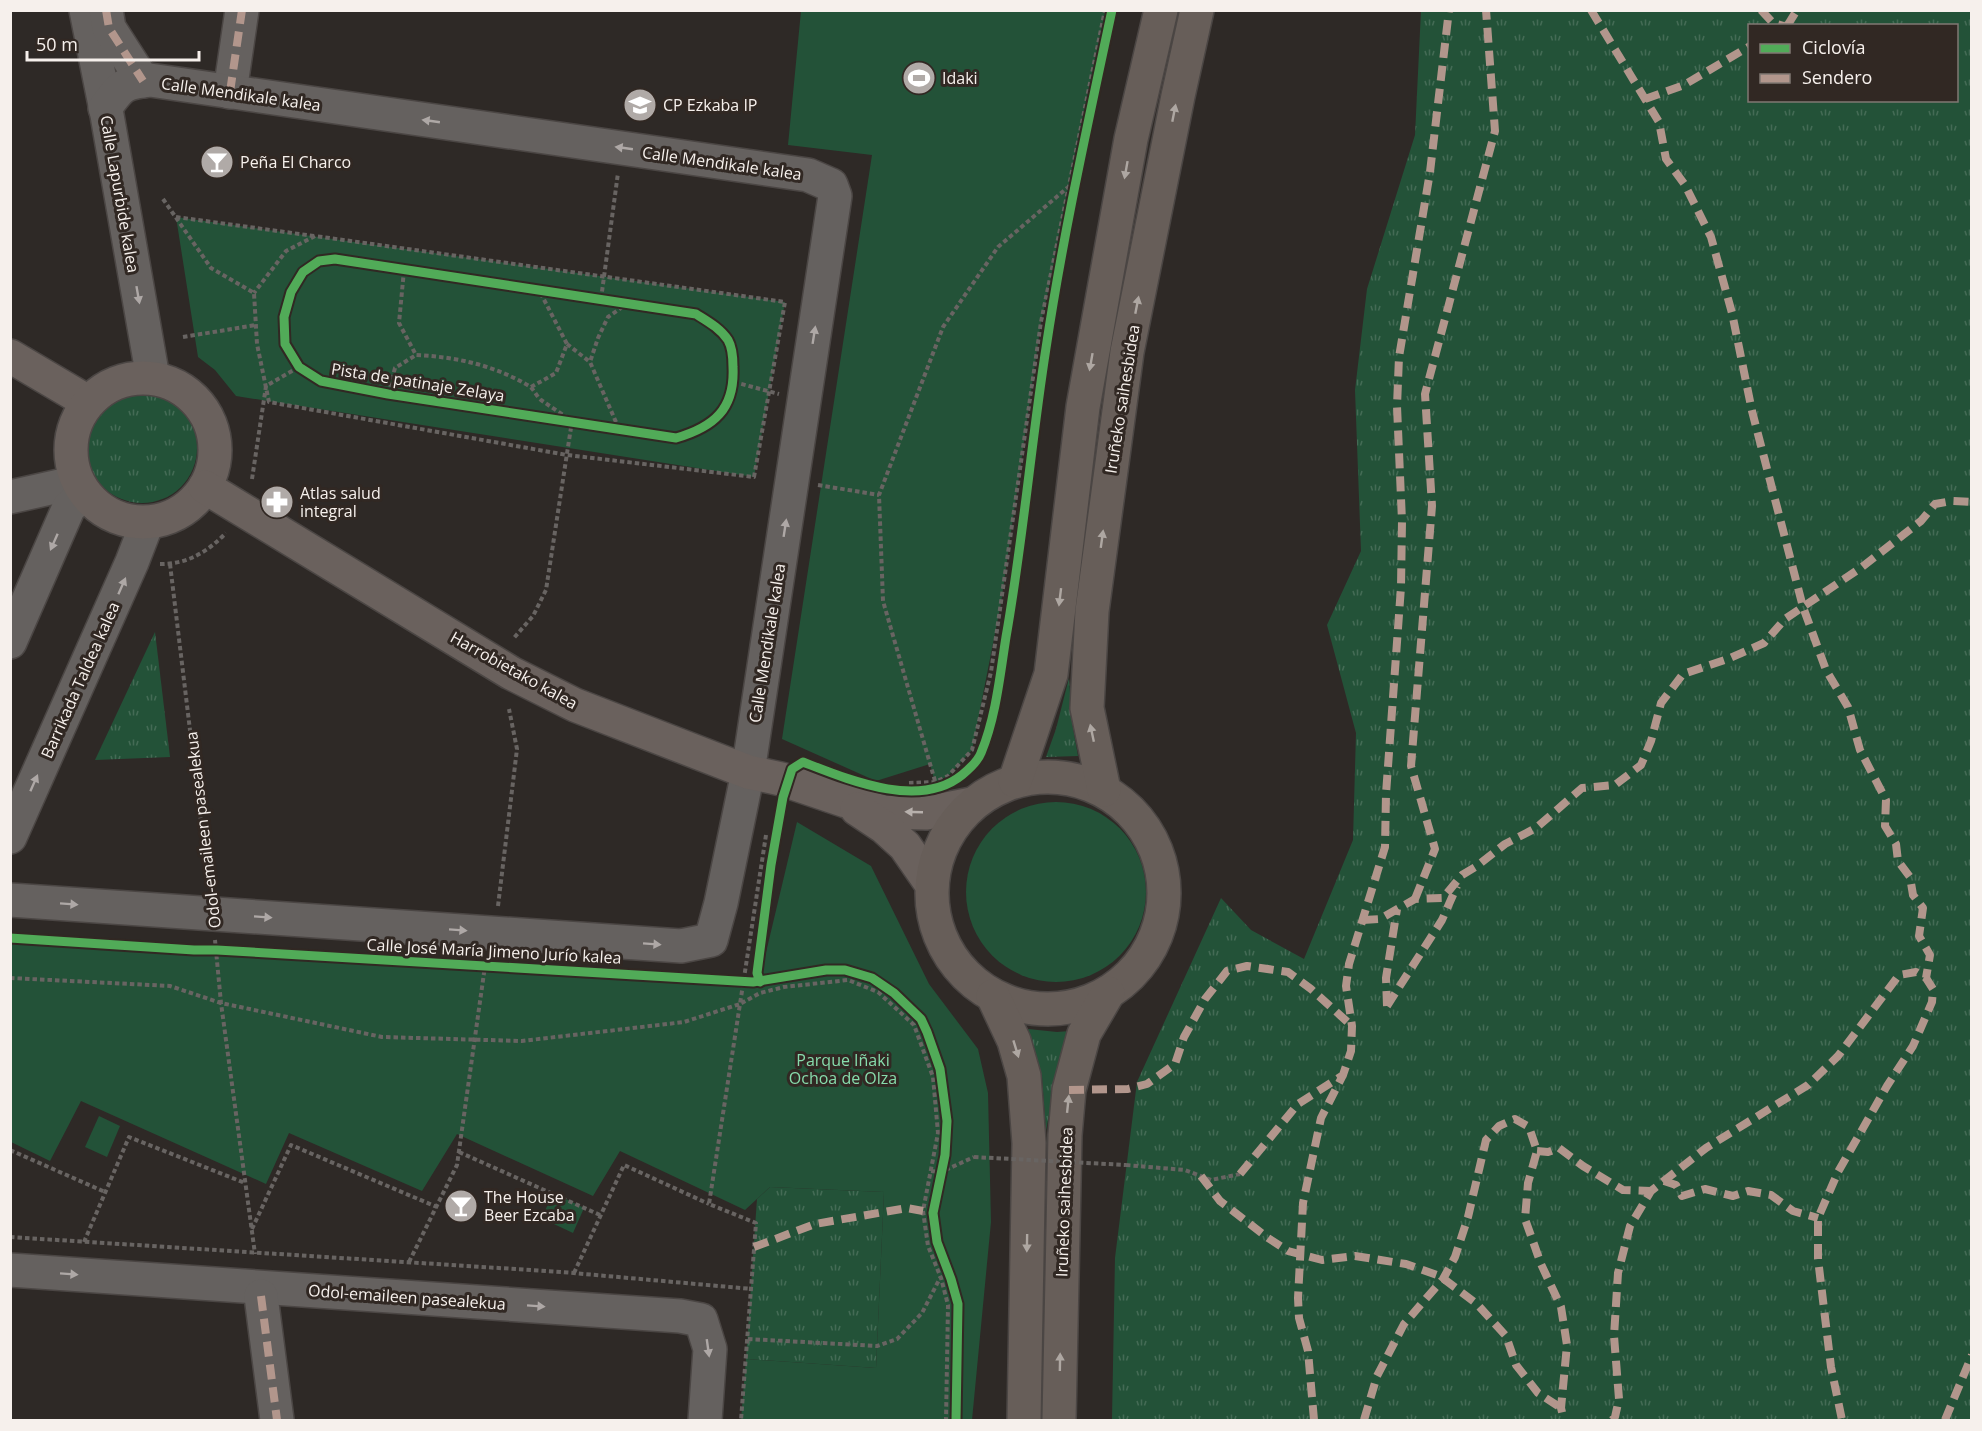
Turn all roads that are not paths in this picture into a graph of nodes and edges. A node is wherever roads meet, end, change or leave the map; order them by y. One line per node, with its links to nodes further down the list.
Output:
1 (86, 10): 8 (street, Calle Lapurbide kalea)
2 (106, 10): 6 (street)
3 (242, 10): 7 (street)
4 (1161, 10): 18 (highway, one-way to 18)
5 (1197, 10): 19 (highway, Iruñeko saihesbidea, one-way to 5)
6 (143, 81): 7 (street, Calle Mendikale kalea); 8 (street, Calle Mendikale kalea)
7 (230, 92): 17 (street, Calle Mendikale kalea, one-way to 7)
8 (105, 108): 10 (street, Calle Lapurbide kalea, one-way to 10)
9 (10, 356): 11 (main road)
10 (153, 378): 11 (main road); 12 (main road)
11 (88, 402): 13 (main road)
12 (206, 487): 15 (main road); 17 (main road, Harrobietako kalea)
13 (81, 488): 14 (street); 15 (main road); 16 (street, one-way to 16)
14 (10, 497)
15 (147, 523): 22 (street, Barrikada Taldea kalea, one-way to 15)
16 (10, 642)
17 (748, 772): 20 (main road, Harrobietako kalea); 24 (street, Calle José María Jimeno Jurío kalea, one-way to 17)
18 (1015, 781): 19 (highway); 21 (highway)
19 (1104, 790): 25 (highway)
20 (846, 801): 21 (main road, Harrobietako kalea, one-way to 20); 23 (main road, Harrobietako kalea)
21 (972, 804): 23 (highway)
22 (10, 837)
23 (932, 885): 26 (highway)
24 (10, 900)
25 (1108, 993): 26 (highway); 32 (highway, Iruñeko saihesbidea, one-way to 25)
26 (993, 996): 31 (highway, one-way to 31)
27 (10, 1270): 30 (street, Odol-emaileen pasealekua, one-way to 30)
28 (261, 1296): 29 (street)
29 (277, 1420)
30 (705, 1420)
31 (1024, 1420)
32 (1059, 1420)

